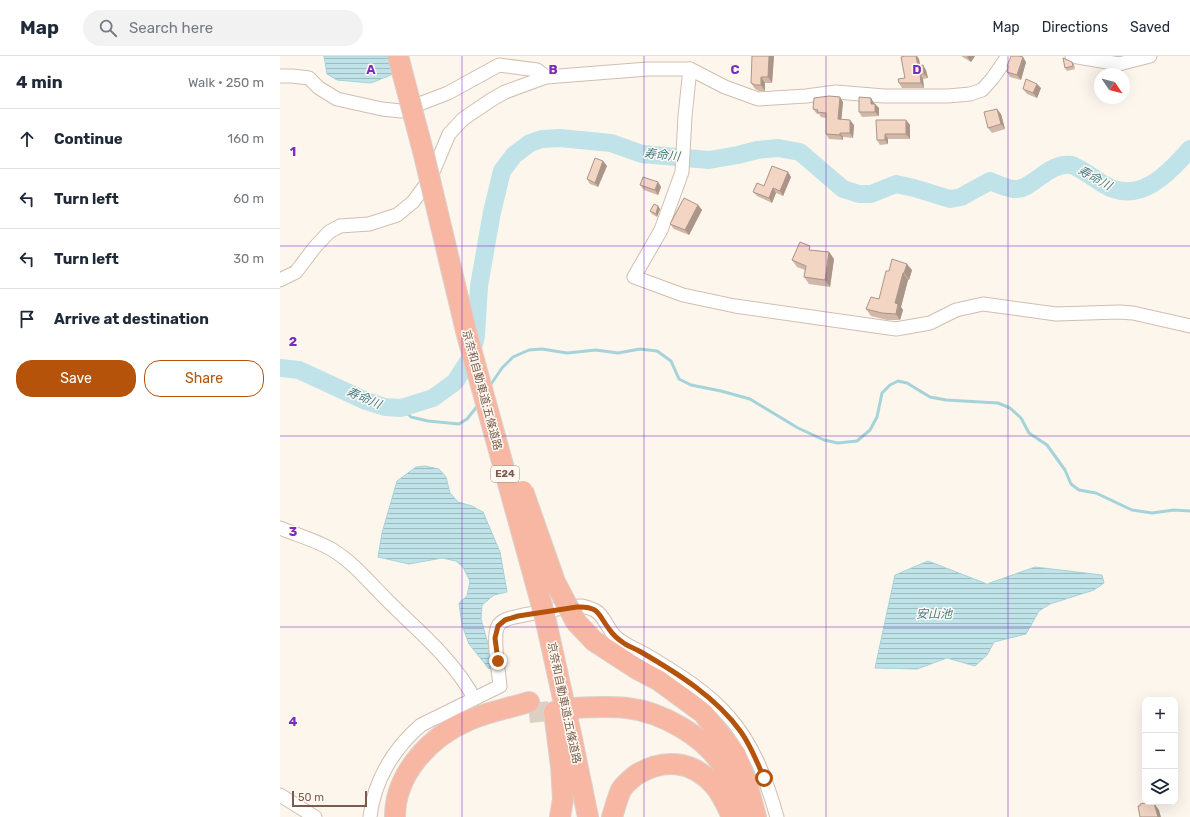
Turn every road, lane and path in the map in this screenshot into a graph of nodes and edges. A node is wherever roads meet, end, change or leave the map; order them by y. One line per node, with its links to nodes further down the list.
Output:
1 (398, 56): 10 (highway, 京奈和自動車道;五條道路 / E24, bridge)
2 (1008, 56): 5 (street)
3 (1072, 56): 4 (street)
4 (1150, 56)
5 (690, 69): 7 (street); 9 (street)
6 (280, 76): 7 (street)
7 (546, 77): 8 (street)
8 (280, 280)
9 (1190, 326)
10 (466, 331): 12 (highway, 京奈和自動車道;五條道路 / E24, bridge); 14 (highway, bridge)
11 (280, 528): 13 (street)
12 (540, 619): 20 (highway); 21 (highway, 京奈和自動車道;五條道路 / E24)
13 (474, 698): 17 (street); 26 (street)
14 (748, 787): 24 (highway); 25 (highway)
15 (280, 795): 16 (street)
16 (315, 817)
17 (370, 817)
18 (395, 817): 19 (highway)
19 (404, 817)
20 (560, 817)
21 (588, 817)
22 (612, 817): 23 (highway)
23 (732, 817)
24 (746, 817)
25 (756, 817)
26 (777, 817)

